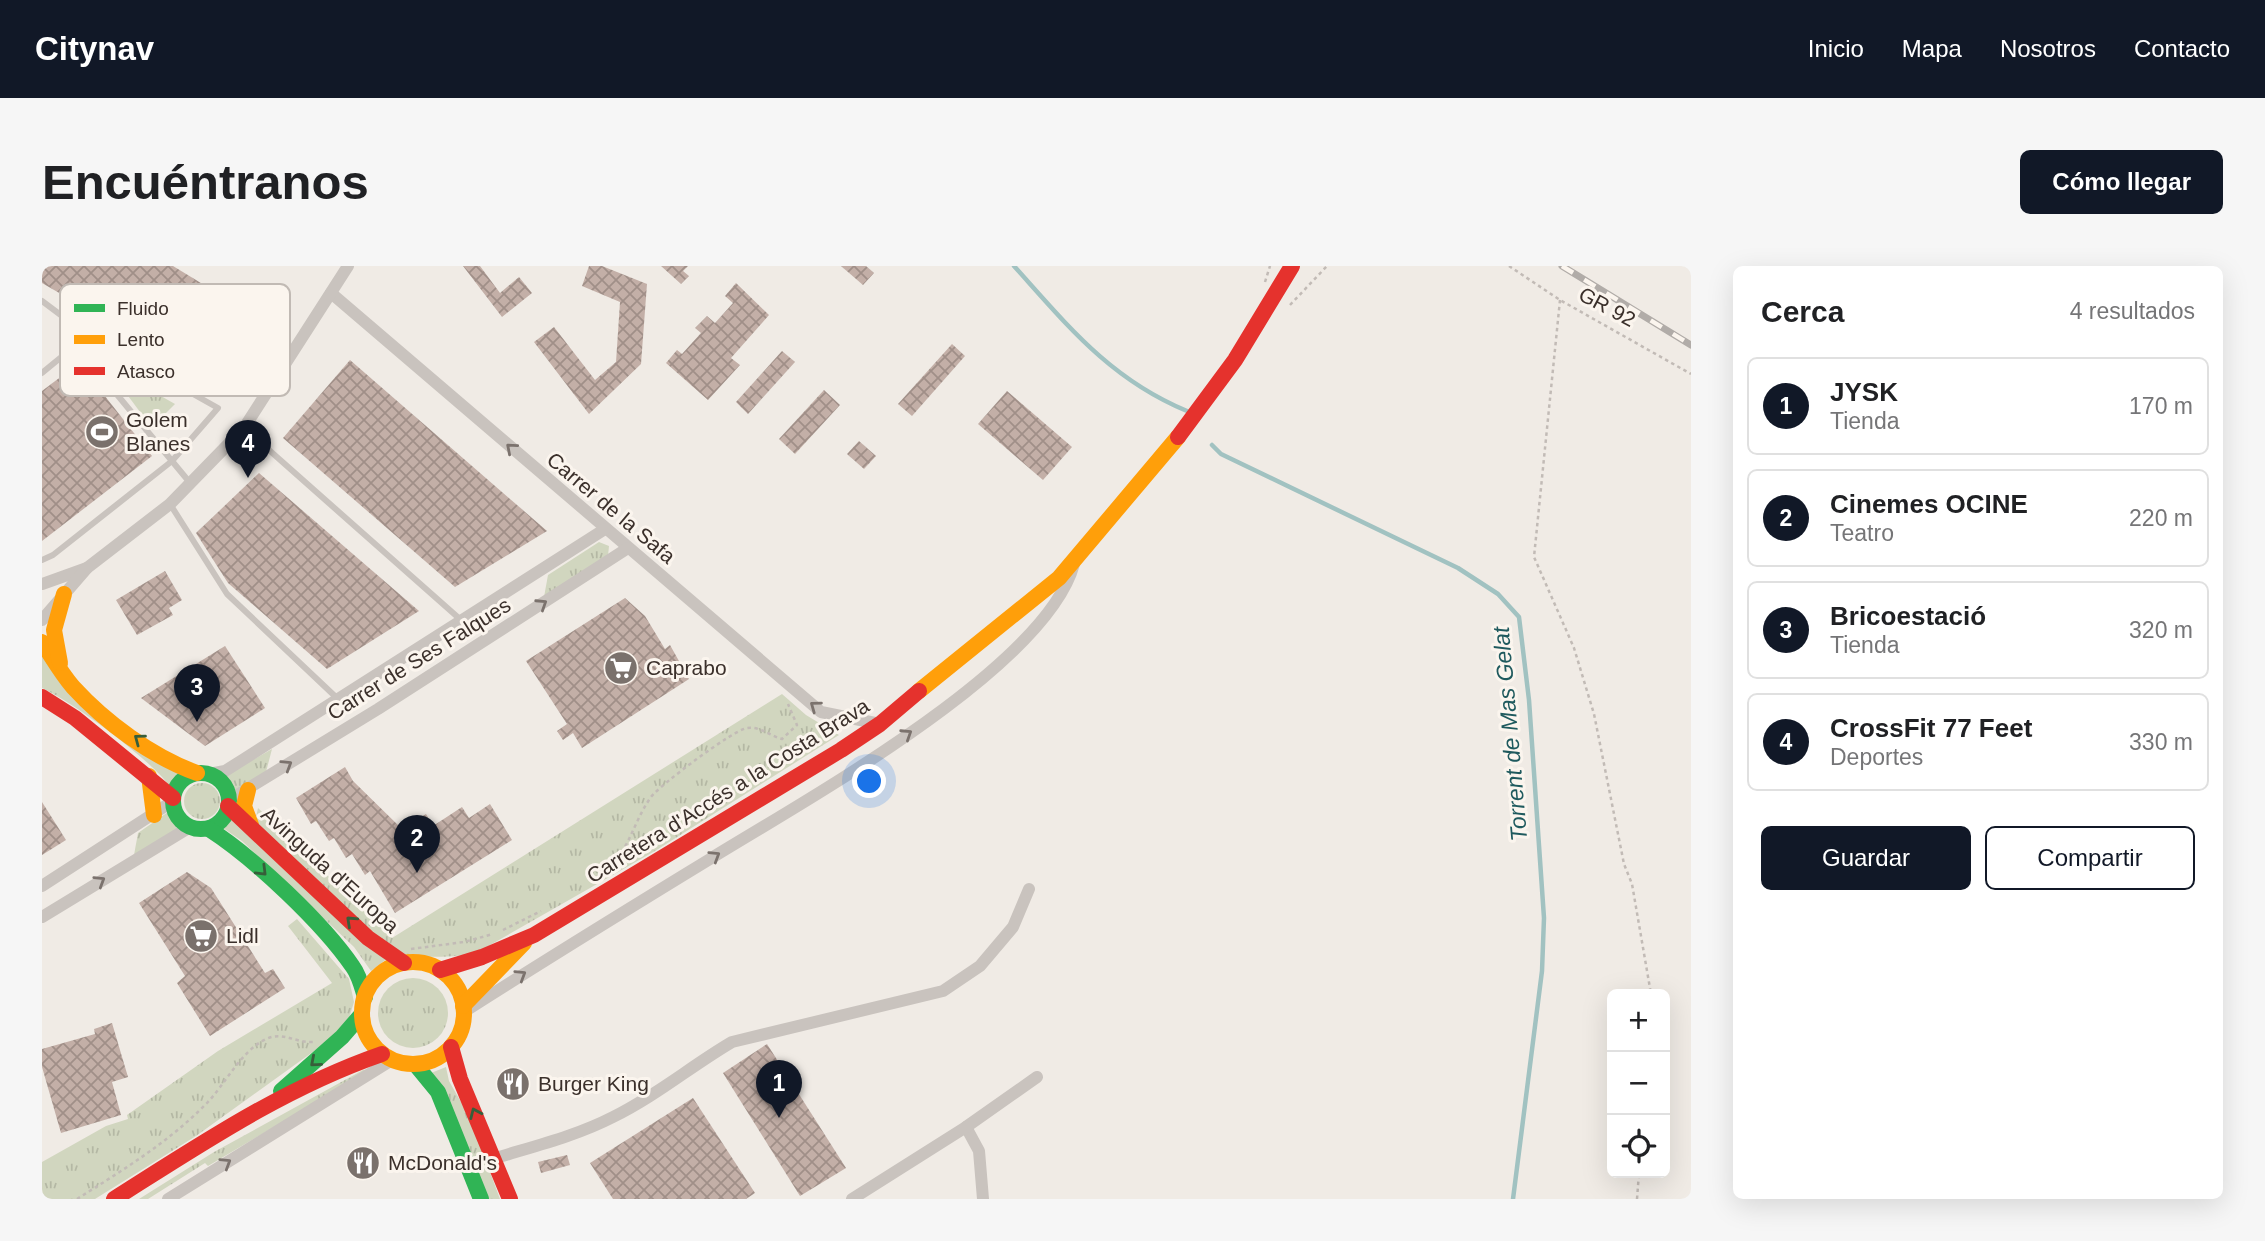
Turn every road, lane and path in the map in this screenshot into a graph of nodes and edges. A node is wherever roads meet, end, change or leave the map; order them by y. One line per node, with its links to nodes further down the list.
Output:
1 (348, 266): 5 (street)
2 (1292, 266): 24 (main road, Carretera d'Accés a la Costa Brava)
3 (1326, 266): 8 (path)
4 (1508, 266): 6 (path, GR 92)
5 (331, 293): 10 (street); 21 (street, Carrer de la Safa, one-way to 5)
6 (1560, 300): 13 (path, GR 92); 55 (path)
7 (42, 301): 9 (lane)
8 (1285, 310)
9 (60, 314)
10 (290, 357)
11 (60, 358): 12 (lane)
12 (42, 373)
13 (1691, 374)
14 (118, 396): 18 (lane)
15 (197, 396): 18 (lane)
16 (265, 396): 17 (street)
17 (244, 428): 19 (street); 30 (lane)
18 (172, 461): 19 (lane); 23 (lane)
19 (191, 484): 20 (street)
20 (170, 504): 25 (street); 35 (lane)
21 (605, 529): 22 (street, Carrer de la Safa); 30 (street, Carrer de Ses Falques)
22 (628, 548): 37 (street, Carrer de la Safa, one-way to 22); 40 (street, Carrer de Ses Falques, one-way to 22)
23 (42, 560)
24 (1075, 561): 28 (main road, Carretera d'Accés a la Costa Brava); 31 (street)
25 (87, 568): 26 (street); 27 (street)
26 (42, 584)
27 (64, 594): 29 (street); 33 (main road)
28 (1013, 613): 31 (street); 37 (main road, Carretera d'Accés a la Costa Brava)
29 (42, 620)
30 (462, 621): 35 (street, Carrer de Ses Falques)
31 (1034, 631): 57 (street, one-way to 31)
32 (42, 642): 33 (main road)
33 (63, 673): 38 (main road, one-way to 33)
34 (42, 696): 39 (main road)
35 (338, 699): 38 (street, Carrer de Ses Falques)
36 (788, 704): 47 (path)
37 (880, 724): 52 (main road, Carretera d'Accés a la Costa Brava)
38 (203, 774): 41 (main road); 42 (main road)
39 (149, 776): 41 (main road); 43 (main road)
40 (248, 790): 42 (street, Carrer de Ses Falques); 46 (main road)
41 (173, 800): 43 (street); 44 (main road)
42 (229, 803): 45 (main road); 46 (main road, Avinguda d'Europa)
43 (154, 815): 48 (street)
44 (190, 827): 45 (main road); 51 (street, one-way to 44)
45 (209, 829): 56 (main road, one-way to 56)
46 (253, 829): 53 (main road, Avinguda d'Europa, one-way to 46)
47 (595, 879)
48 (42, 886)
49 (1029, 889): 66 (street)
50 (547, 908): 53 (path)
51 (42, 918)
52 (534, 934): 54 (main road, Carretera d'Accés a la Costa Brava); 57 (main road, Carretera d'Accés a la Costa Brava)
53 (406, 956): 54 (main road); 56 (main road)
54 (440, 970): 57 (main road)
55 (1650, 989)
56 (365, 997): 58 (main road)
57 (463, 1009): 60 (main road)
58 (362, 1014): 61 (main road); 64 (main road, one-way to 64)
59 (320, 1042): 68 (path)
60 (451, 1047): 62 (main road); 66 (main road, one-way to 60)
61 (387, 1057): 62 (main road); 64 (main road); 70 (street, one-way to 61)
62 (415, 1064): 71 (main road)
63 (1037, 1077): 65 (street)
64 (264, 1105): 69 (main road)
65 (966, 1128): 73 (street); 74 (street)
66 (496, 1158): 72 (main road)
67 (1639, 1178): 75 (path)
68 (77, 1199)
69 (114, 1199)
70 (168, 1199)
71 (481, 1199)
72 (510, 1199)
73 (852, 1199)
74 (983, 1199)
75 (1637, 1199)

